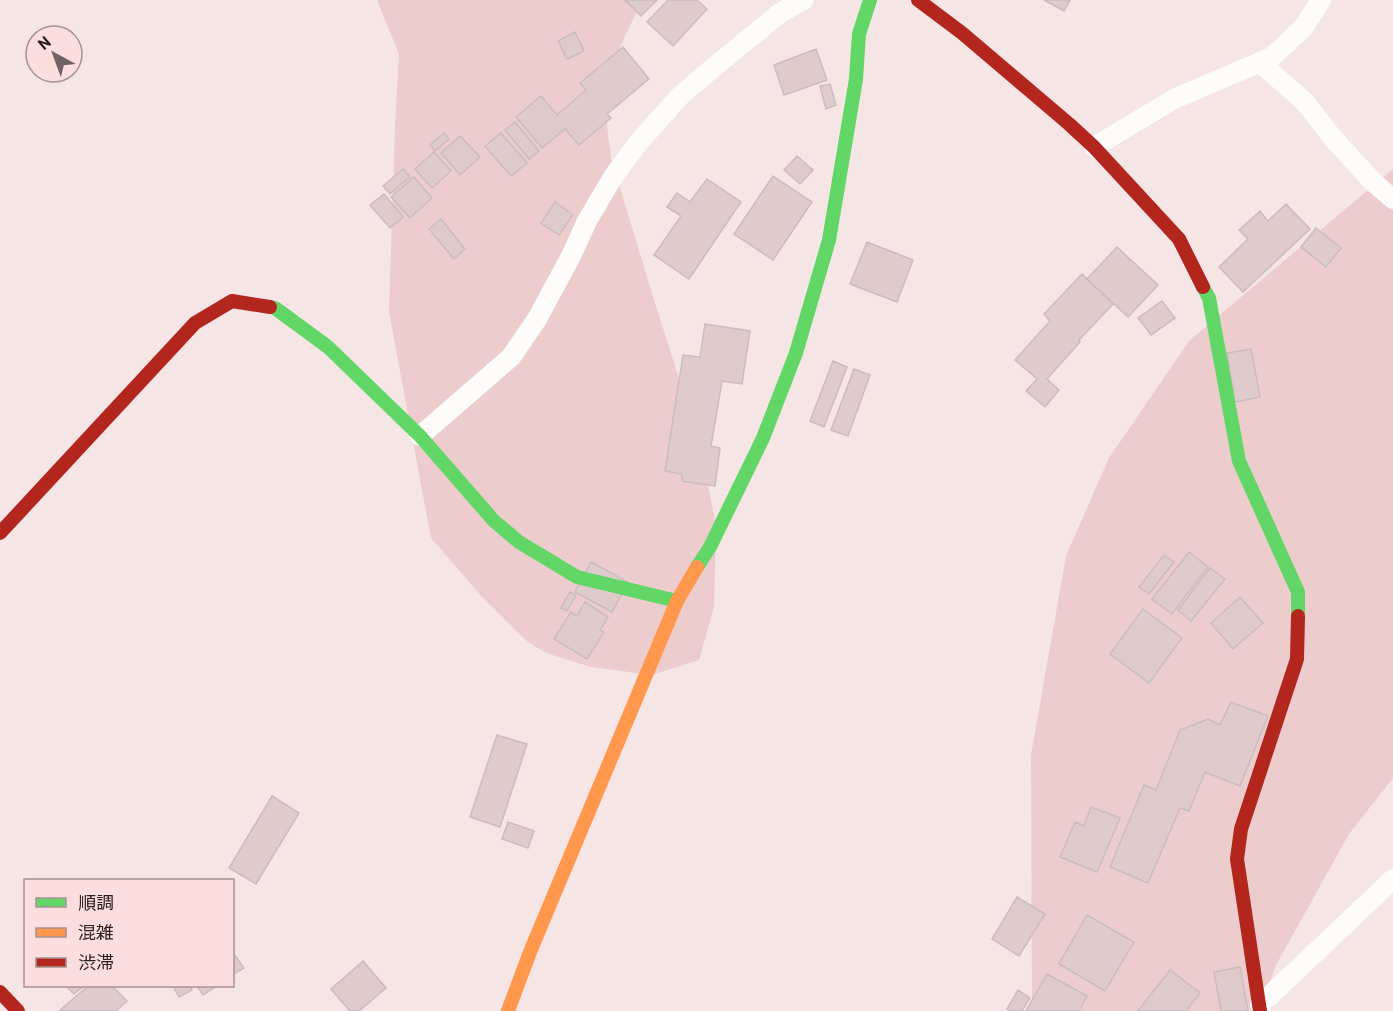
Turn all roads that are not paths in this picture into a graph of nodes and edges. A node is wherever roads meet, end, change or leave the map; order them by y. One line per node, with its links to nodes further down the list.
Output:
1 (804, 0): 8 (street)
2 (870, 0): 10 (street)
3 (918, 0): 6 (street)
4 (1321, 0): 5 (street)
5 (1259, 62): 6 (street); 7 (street)
6 (1094, 147): 13 (street)
7 (1393, 199)
8 (420, 436): 9 (street); 10 (street)
9 (0, 533)
10 (677, 601): 15 (street)
11 (1393, 879): 13 (street)
12 (0, 992): 14 (street)
13 (1260, 1008)
14 (18, 1011)
15 (508, 1011)

